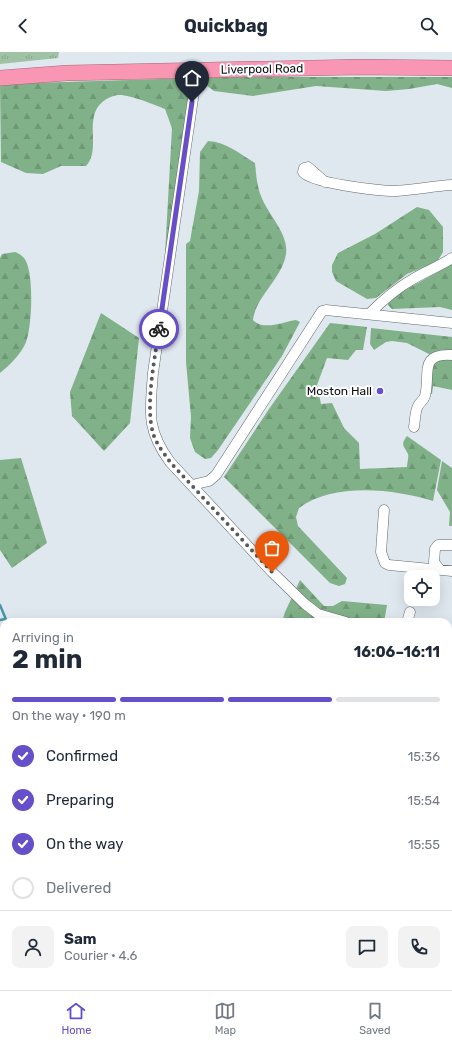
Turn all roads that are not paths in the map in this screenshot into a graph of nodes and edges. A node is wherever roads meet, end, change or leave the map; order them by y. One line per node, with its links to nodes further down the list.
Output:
1 (452, 68): 2 (highway, Liverpool Road)
2 (197, 71): 3 (highway, Liverpool Road); 11 (street)
3 (0, 78)
4 (325, 182): 5 (street)
5 (452, 185)
6 (452, 258): 7 (street)
7 (369, 314): 8 (street); 11 (street)
8 (452, 323)
9 (452, 355): 10 (street)
10 (414, 427)
11 (192, 485): 17 (street)
12 (384, 510): 14 (street)
13 (452, 545): 14 (street)
14 (440, 570): 15 (street)
15 (452, 571)
16 (410, 612): 18 (street)
17 (332, 618)
18 (408, 618)

